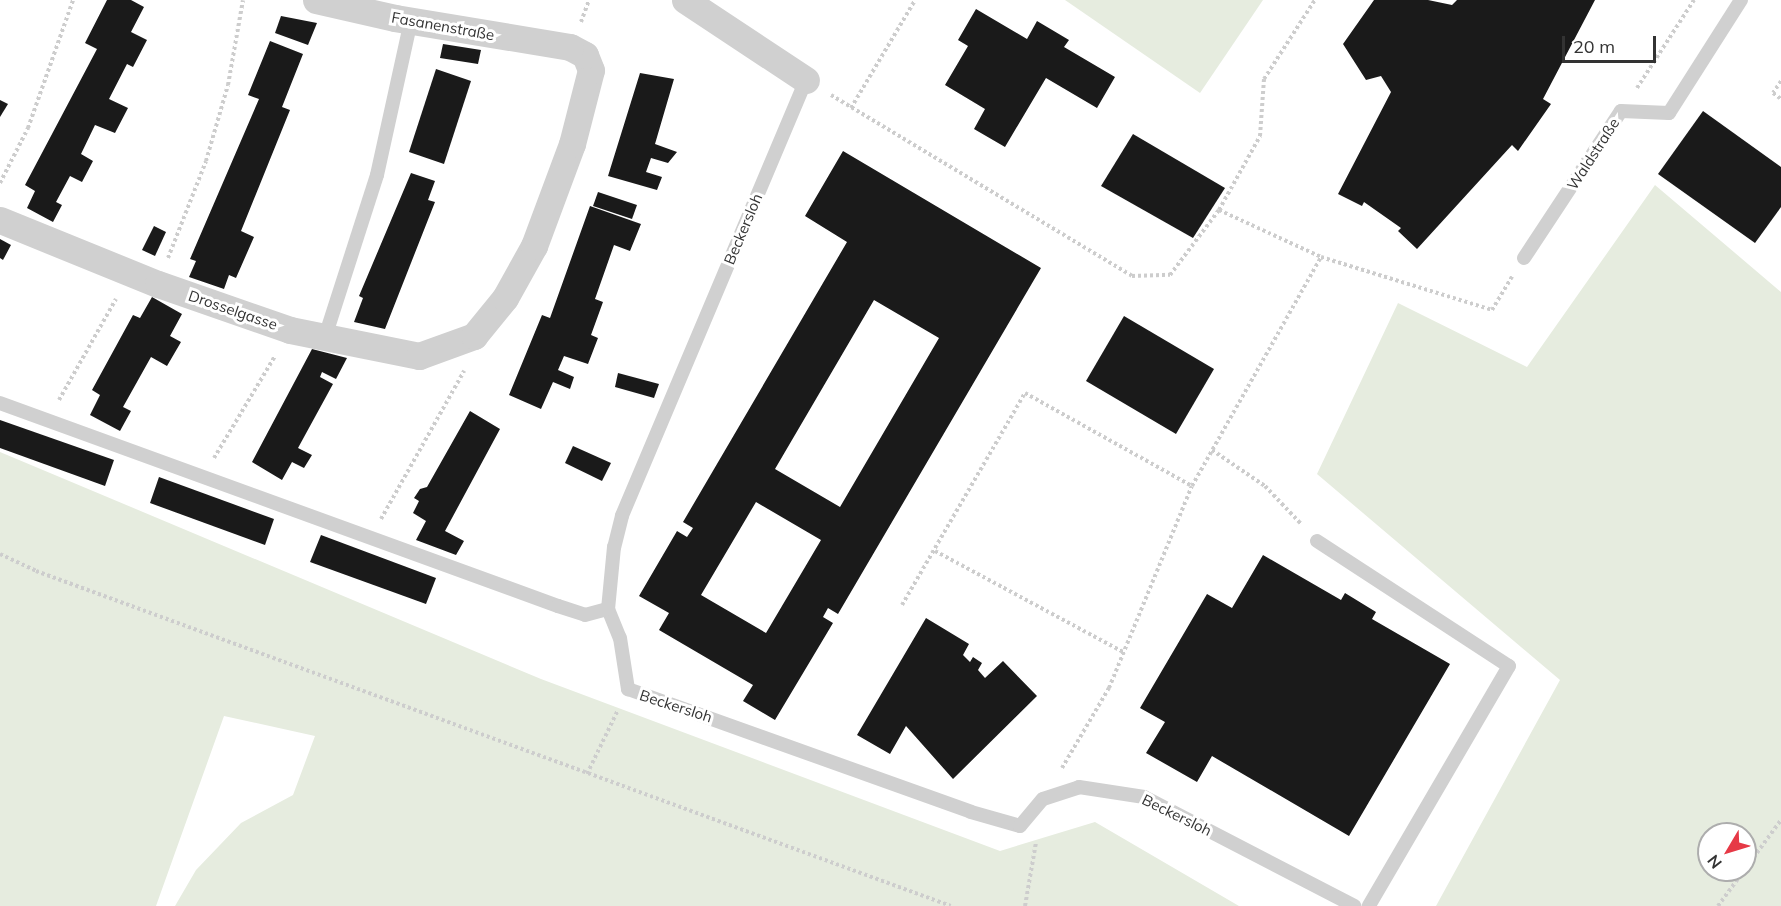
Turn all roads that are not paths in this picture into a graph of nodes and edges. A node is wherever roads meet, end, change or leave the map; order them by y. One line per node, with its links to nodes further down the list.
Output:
1 (316, 0): 4 (street, Fasanenstraße)
2 (686, 0): 5 (street)
3 (1741, 0): 7 (lane, Waldstraße)
4 (411, 21): 8 (street, Fasanenstraße); 9 (lane)
5 (806, 80): 12 (lane, Beckersloh)
6 (0, 220): 9 (street, Drosselgasse)
7 (1524, 258)
8 (474, 336): 9 (street, Drosselgasse)
9 (325, 337)
10 (0, 403): 12 (lane)
11 (1317, 541): 14 (lane)
12 (608, 609): 13 (lane, Beckersloh)
13 (1354, 906)
14 (1370, 906)

